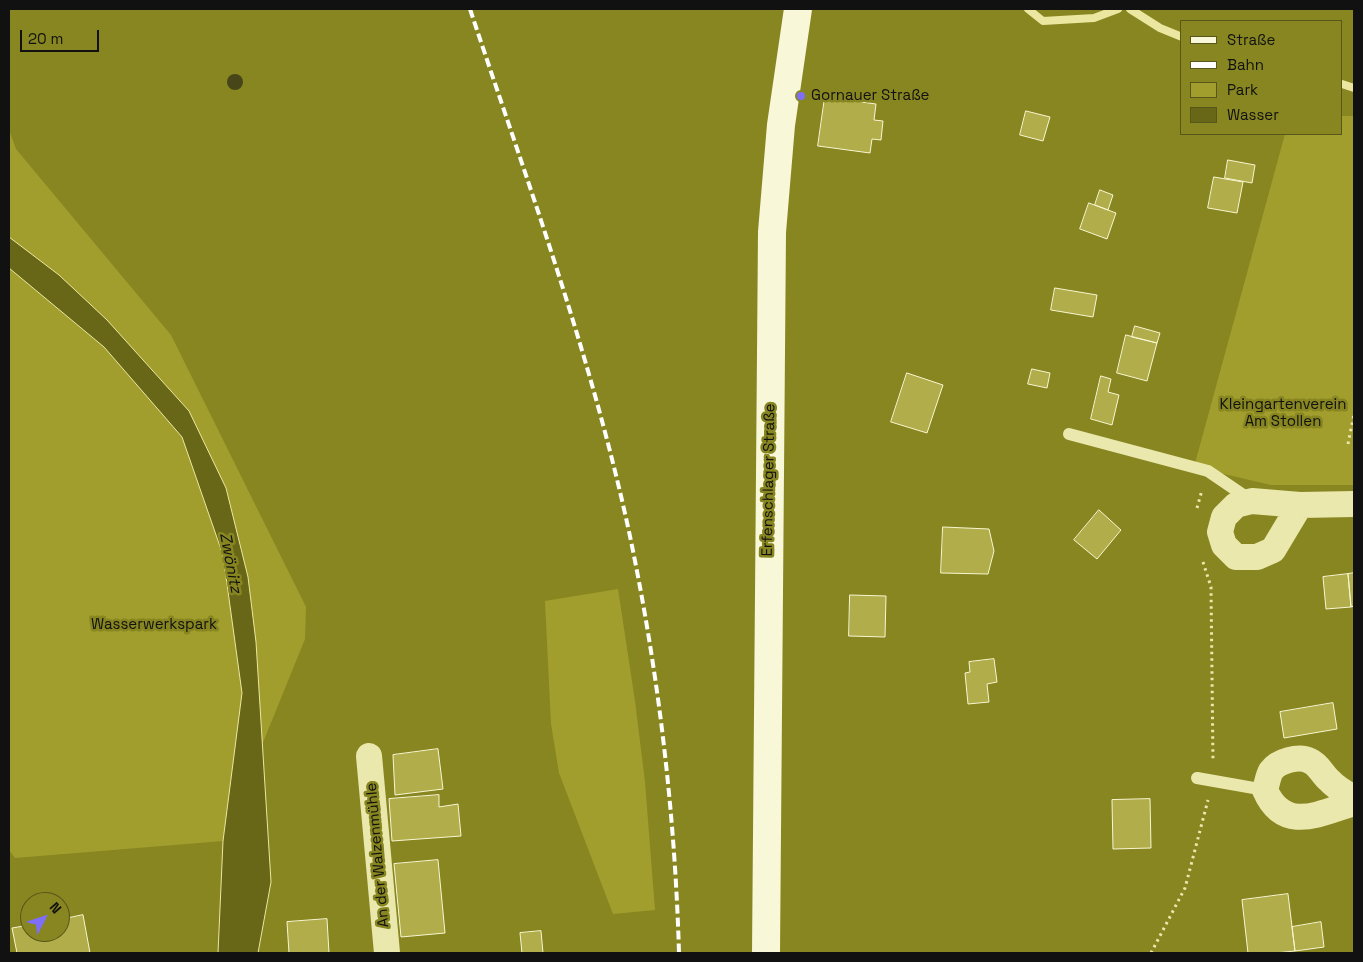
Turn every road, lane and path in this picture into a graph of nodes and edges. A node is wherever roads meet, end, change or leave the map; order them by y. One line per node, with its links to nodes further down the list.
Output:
1 (798, 9): 18 (main road, Erfenschlager Straße)
2 (1354, 414): 4 (path)
3 (1069, 434): 5 (lane)
4 (1348, 444)
5 (1208, 471): 6 (lane); 9 (path)
6 (1252, 501): 8 (street); 8 (street)
7 (1354, 504): 8 (street)
8 (1300, 505)
9 (1197, 508)
10 (1203, 561): 13 (path)
11 (369, 756): 17 (street, An der Walzenmühle)
12 (1197, 778): 13 (lane)
13 (1213, 781): 14 (lane); 19 (path)
14 (1265, 790): 15 (street); 16 (street)
15 (1354, 798)
16 (1354, 803)
17 (387, 953)
18 (766, 953)
19 (1151, 953)

